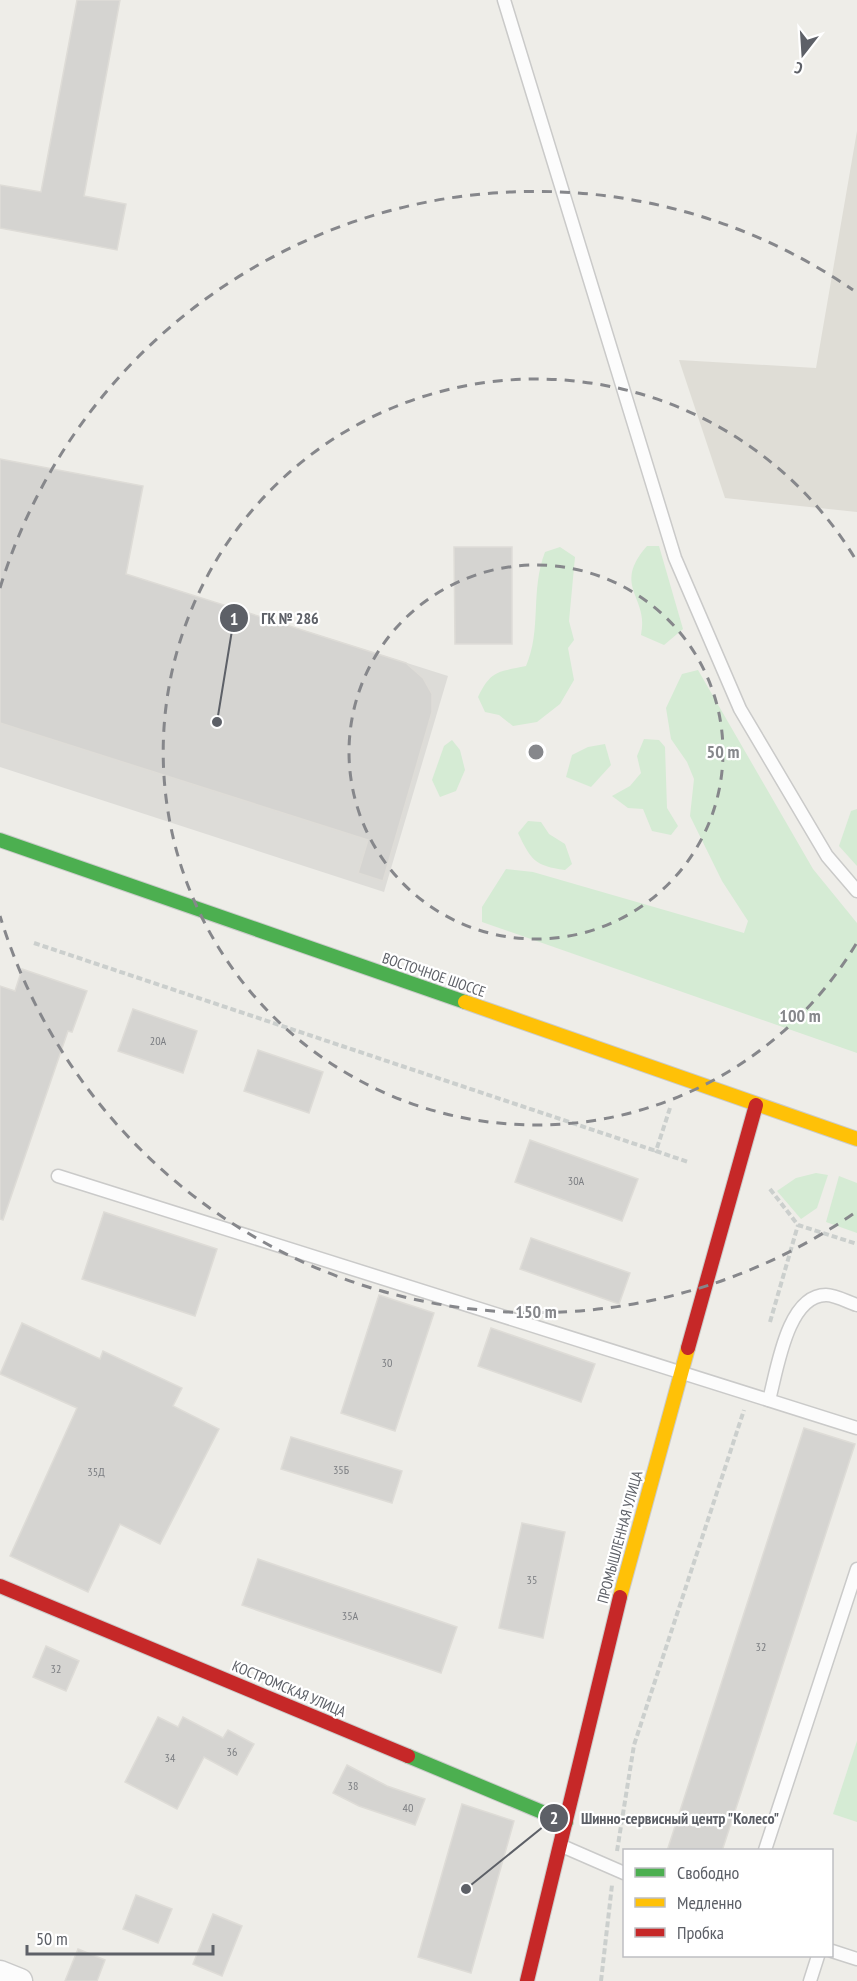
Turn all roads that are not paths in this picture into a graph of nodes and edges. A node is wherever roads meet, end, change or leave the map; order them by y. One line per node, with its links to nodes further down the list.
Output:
1 (504, 0): 3 (lane)
2 (0, 840): 4 (street, ВОСТОЧНОЕ ШОССЕ)
3 (857, 891)
4 (756, 1105): 5 (street, ВОСТОЧНОЕ ШОССЕ); 8 (street, ПРОМЫШЛЕННАЯ УЛИЦА)
5 (857, 1139)
6 (58, 1176): 8 (lane)
7 (857, 1305): 9 (lane)
8 (682, 1372): 9 (lane); 13 (street, ПРОМЫШЛЕННАЯ УЛИЦА)
9 (769, 1400): 10 (lane)
10 (857, 1428)
11 (857, 1569): 15 (lane)
12 (0, 1586): 13 (street, КОСТРОМСКАЯ УЛИЦА)
13 (566, 1822): 14 (street, ПРОМЫШЛЕННАЯ УЛИЦА)
14 (561, 1846): 16 (lane); 22 (street, ПРОМЫШЛЕННАЯ УЛИЦА)
15 (766, 1849)
16 (619, 1871)
17 (833, 1952): 19 (lane)
18 (818, 1957): 23 (lane)
19 (857, 1959)
20 (0, 1973): 21 (street)
21 (20, 1981)
22 (527, 1981)
23 (810, 1981)

